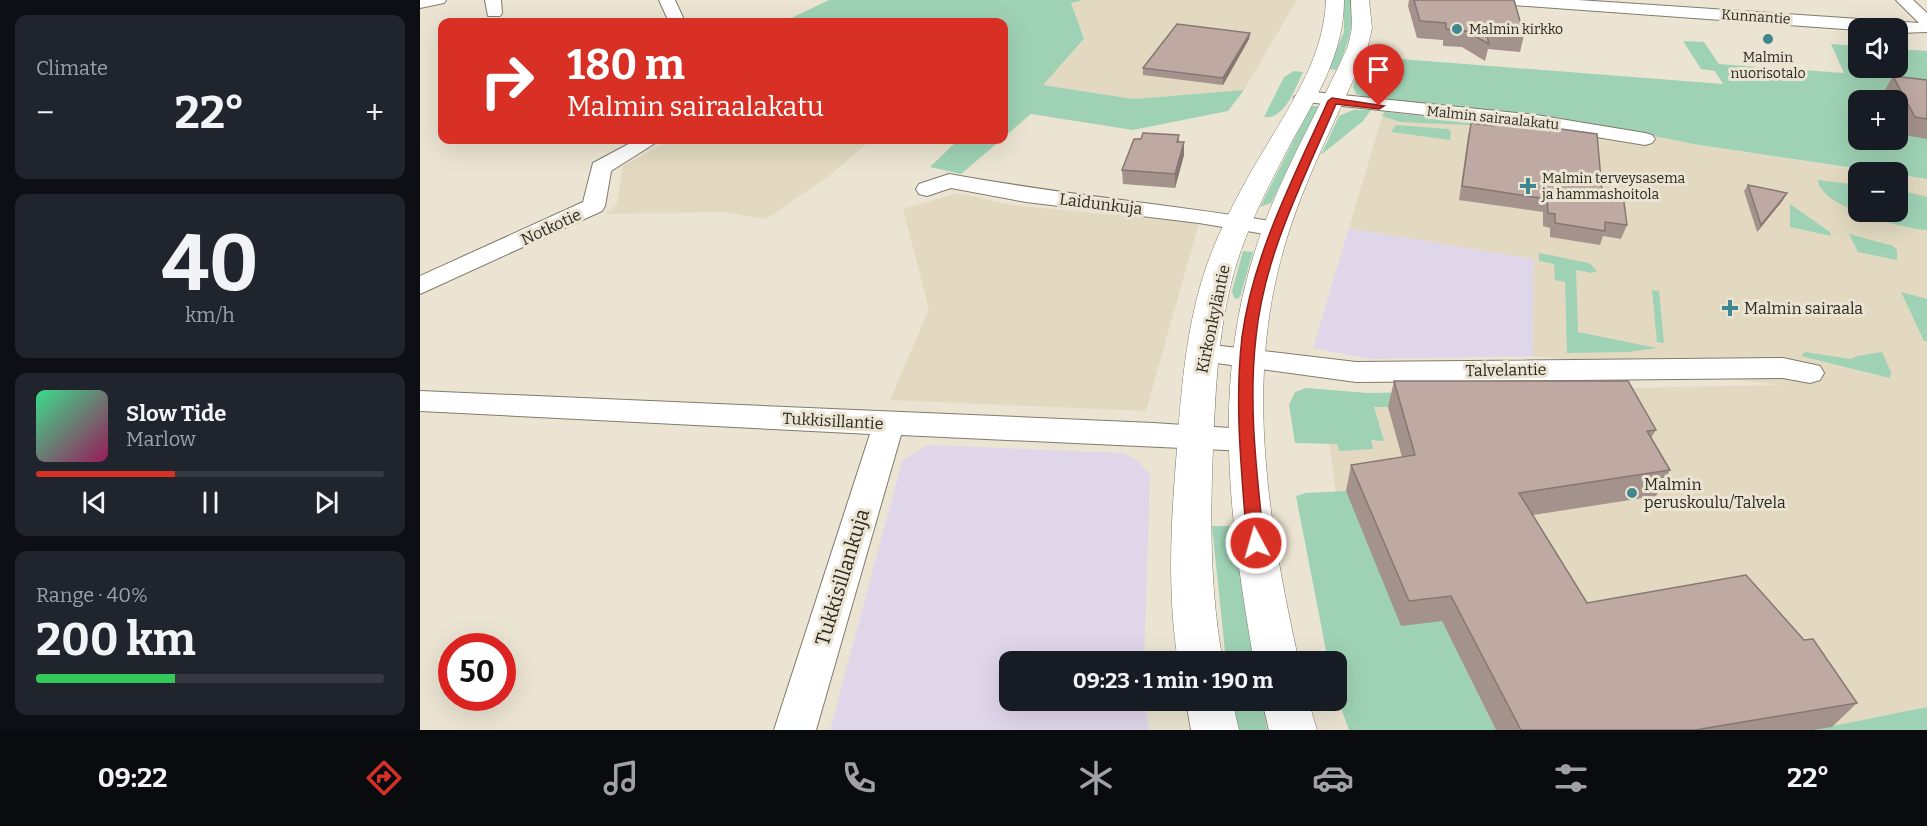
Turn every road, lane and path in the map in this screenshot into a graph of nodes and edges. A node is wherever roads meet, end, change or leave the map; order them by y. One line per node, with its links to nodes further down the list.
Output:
1 (438, 0): 7 (street)
2 (667, 0): 8 (street)
3 (1335, 0): 11 (main road, Kirkonkyläntie)
4 (1360, 0): 12 (main road)
5 (1512, 0): 10 (street, Kunnantie)
6 (1904, 0): 9 (street)
7 (420, 3)
8 (675, 18)
9 (1927, 22)
10 (1927, 27)
11 (1304, 97): 12 (street, Malmin sairaalakatu); 16 (main road, Kirkonkyläntie)
12 (1332, 101): 13 (street, Malmin sairaalakatu); 17 (main road)
13 (1645, 139)
14 (643, 144): 18 (street, Notkotie)
15 (927, 189): 16 (street, Laidunkuja)
16 (1238, 223): 17 (street, Laidunkuja); 19 (main road, Kirkonkyläntie)
17 (1276, 230): 20 (main road)
18 (420, 286)
19 (1204, 353): 20 (street, Talvelantie); 24 (main road, Kirkonkyläntie)
20 (1247, 359): 21 (street, Talvelantie); 25 (main road)
21 (1810, 373)
22 (420, 401): 23 (street, Tukkisillantie)
23 (889, 424): 24 (street, Tukkisillantie); 30 (street, Tukkisillankuja)
24 (1194, 437): 25 (street, Tukkisillantie); 26 (main road, Kirkonkyläntie)
25 (1246, 440): 27 (main road)
26 (1199, 651)
27 (1275, 651)
28 (1211, 711): 31 (main road)
29 (1289, 711): 32 (main road)
30 (795, 730)
31 (1215, 730)
32 (1293, 730)

